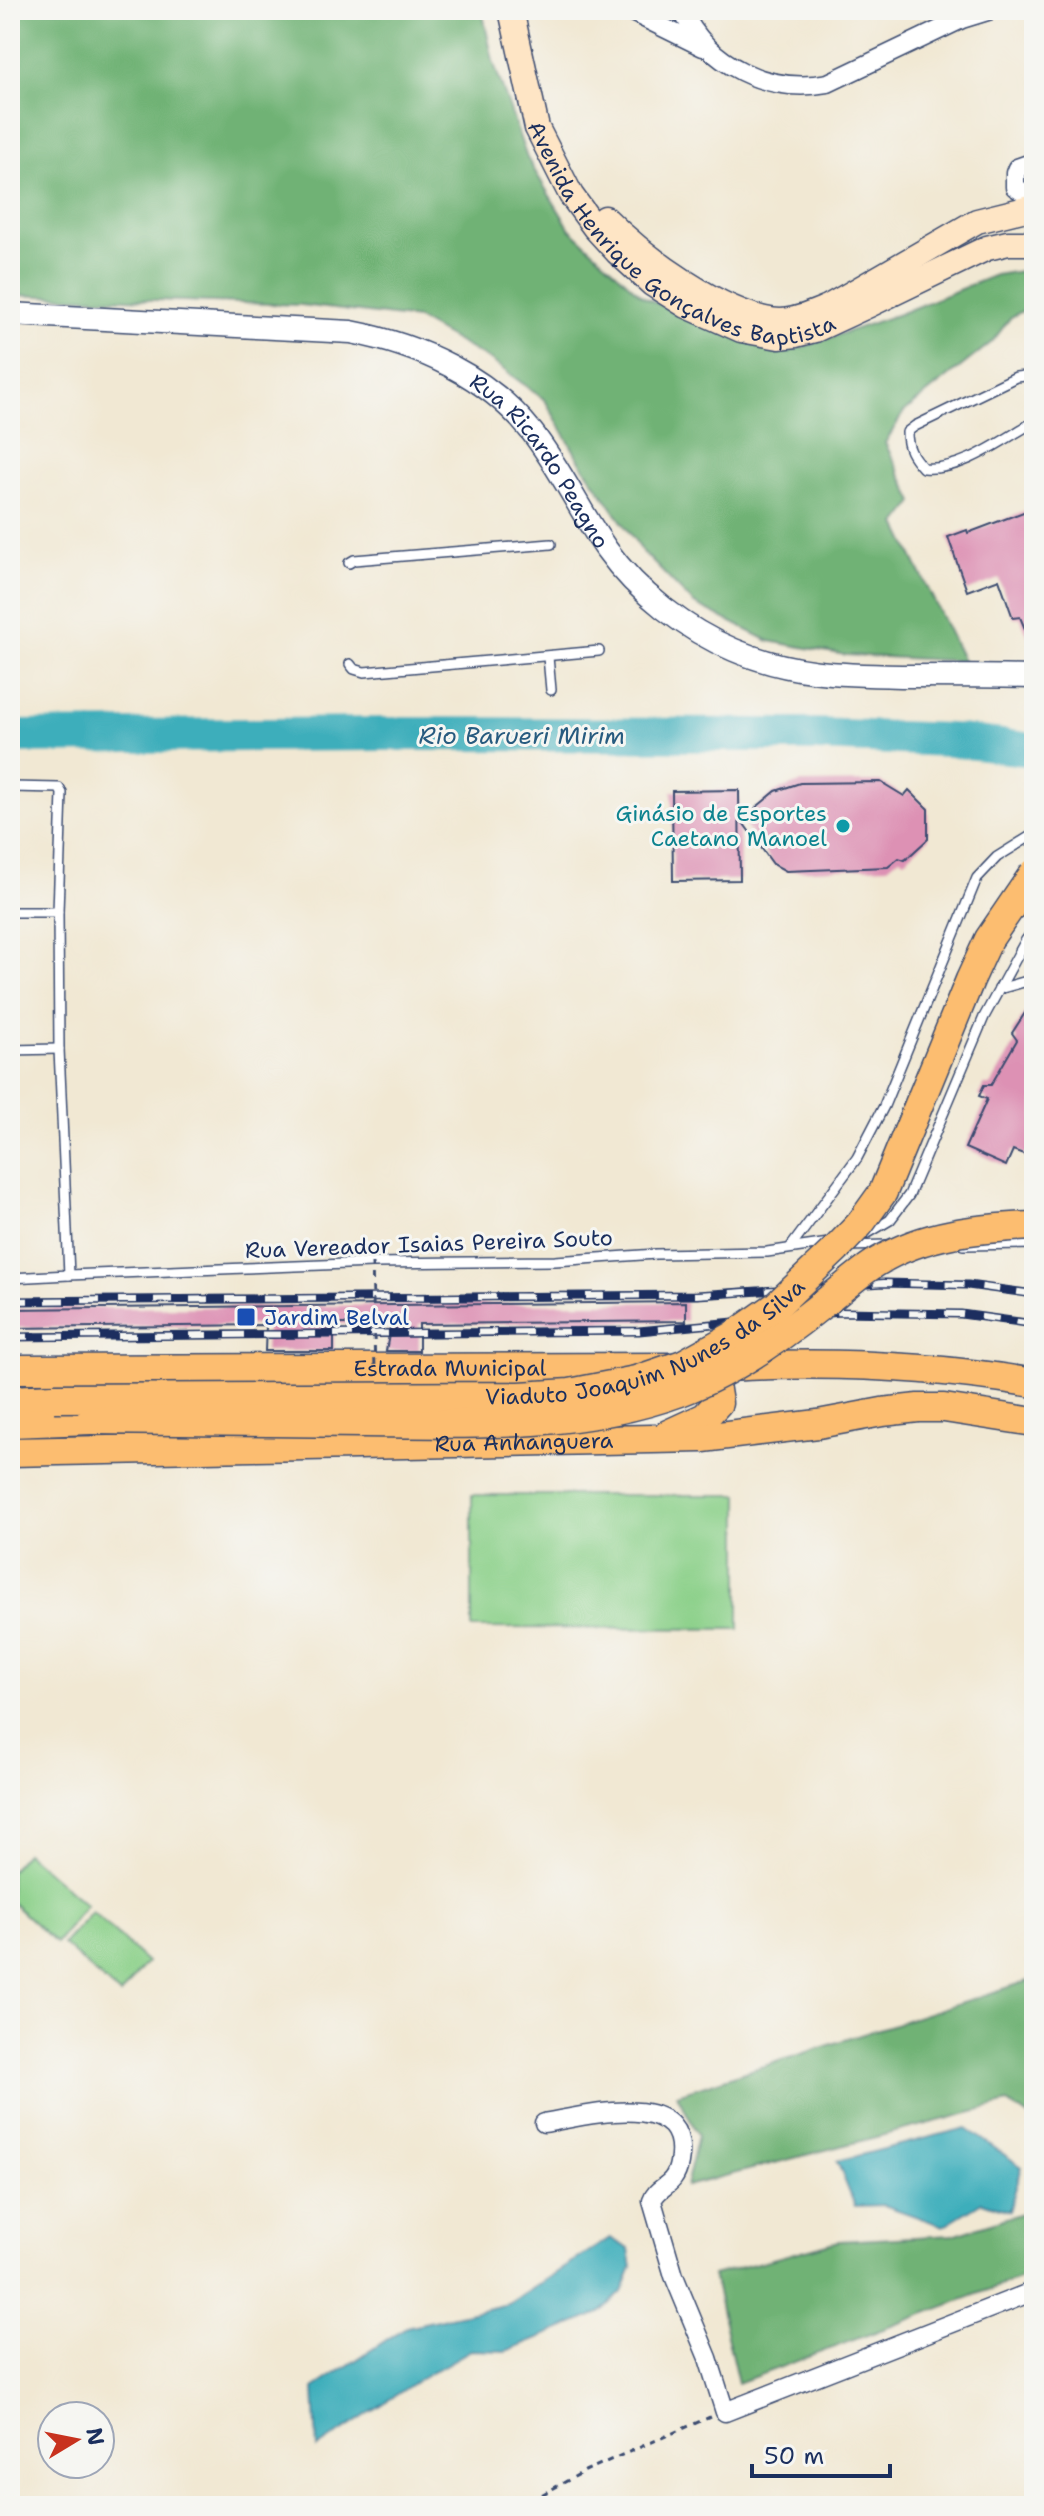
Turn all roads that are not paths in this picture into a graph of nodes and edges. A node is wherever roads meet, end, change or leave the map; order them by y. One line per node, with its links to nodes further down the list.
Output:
1 (511, 10): 6 (main road, Avenida Henrique Gonçalves Baptista)
2 (628, 10): 5 (street)
3 (682, 10): 5 (street)
4 (991, 10): 5 (street)
5 (709, 50)
6 (532, 96): 11 (main road, Avenida Henrique Gonçalves Baptista); 12 (main road, Avenida Henrique Gonçalves Baptista)
7 (1034, 162): 8 (street)
8 (1015, 187): 9 (street); 11 (street)
9 (1034, 199)
10 (1034, 207): 11 (main road, Avenida Henrique Gonçalves Baptista)
11 (1006, 213): 12 (street)
12 (1008, 243): 13 (main road, Avenida Henrique Gonçalves Baptista)
13 (1034, 243)
14 (10, 314): 22 (street, Rua Ricardo Peagno)
15 (1034, 380): 16 (lane)
16 (1034, 422)
17 (551, 544): 18 (lane)
18 (349, 563)
19 (599, 651): 20 (lane)
20 (548, 657): 21 (lane); 23 (lane)
21 (350, 664)
22 (1034, 677)
23 (551, 690)
24 (10, 787): 28 (lane)
25 (1034, 834): 37 (lane)
26 (1034, 873): 43 (main road, Viaduto Joaquim Nunes da Silva, bridge)
27 (10, 912): 28 (lane)
28 (58, 912): 32 (lane)
29 (1034, 930): 31 (lane, Rua Vereador Isaias Pereira Souto)
30 (1034, 979): 31 (lane)
31 (999, 989): 36 (lane, Rua Vereador Isaias Pereira Souto)
32 (59, 1049): 33 (lane); 38 (lane)
33 (10, 1050)
34 (1034, 1226): 45 (main road, Viaduto Joaquim Nunes da Silva, bridge)
35 (1034, 1244): 36 (lane)
36 (808, 1246): 37 (lane, Rua Vereador Isaias Pereira Souto)
37 (790, 1248): 38 (lane, Rua Vereador Isaias Pereira Souto)
38 (69, 1275): 39 (lane, Rua Vereador Isaias Pereira Souto)
39 (10, 1278)
40 (695, 1367): 41 (main road, Estrada Municipal); 42 (main road, Estrada Municipal); 46 (main road)
41 (10, 1369)
42 (1034, 1383)
43 (10, 1400)
44 (1034, 1422): 46 (main road, Rua Anhanguera)
45 (10, 1423)
46 (651, 1438): 47 (main road, Rua Anhanguera)
47 (10, 1452)
48 (544, 2123): 49 (street)
49 (1034, 2291)

